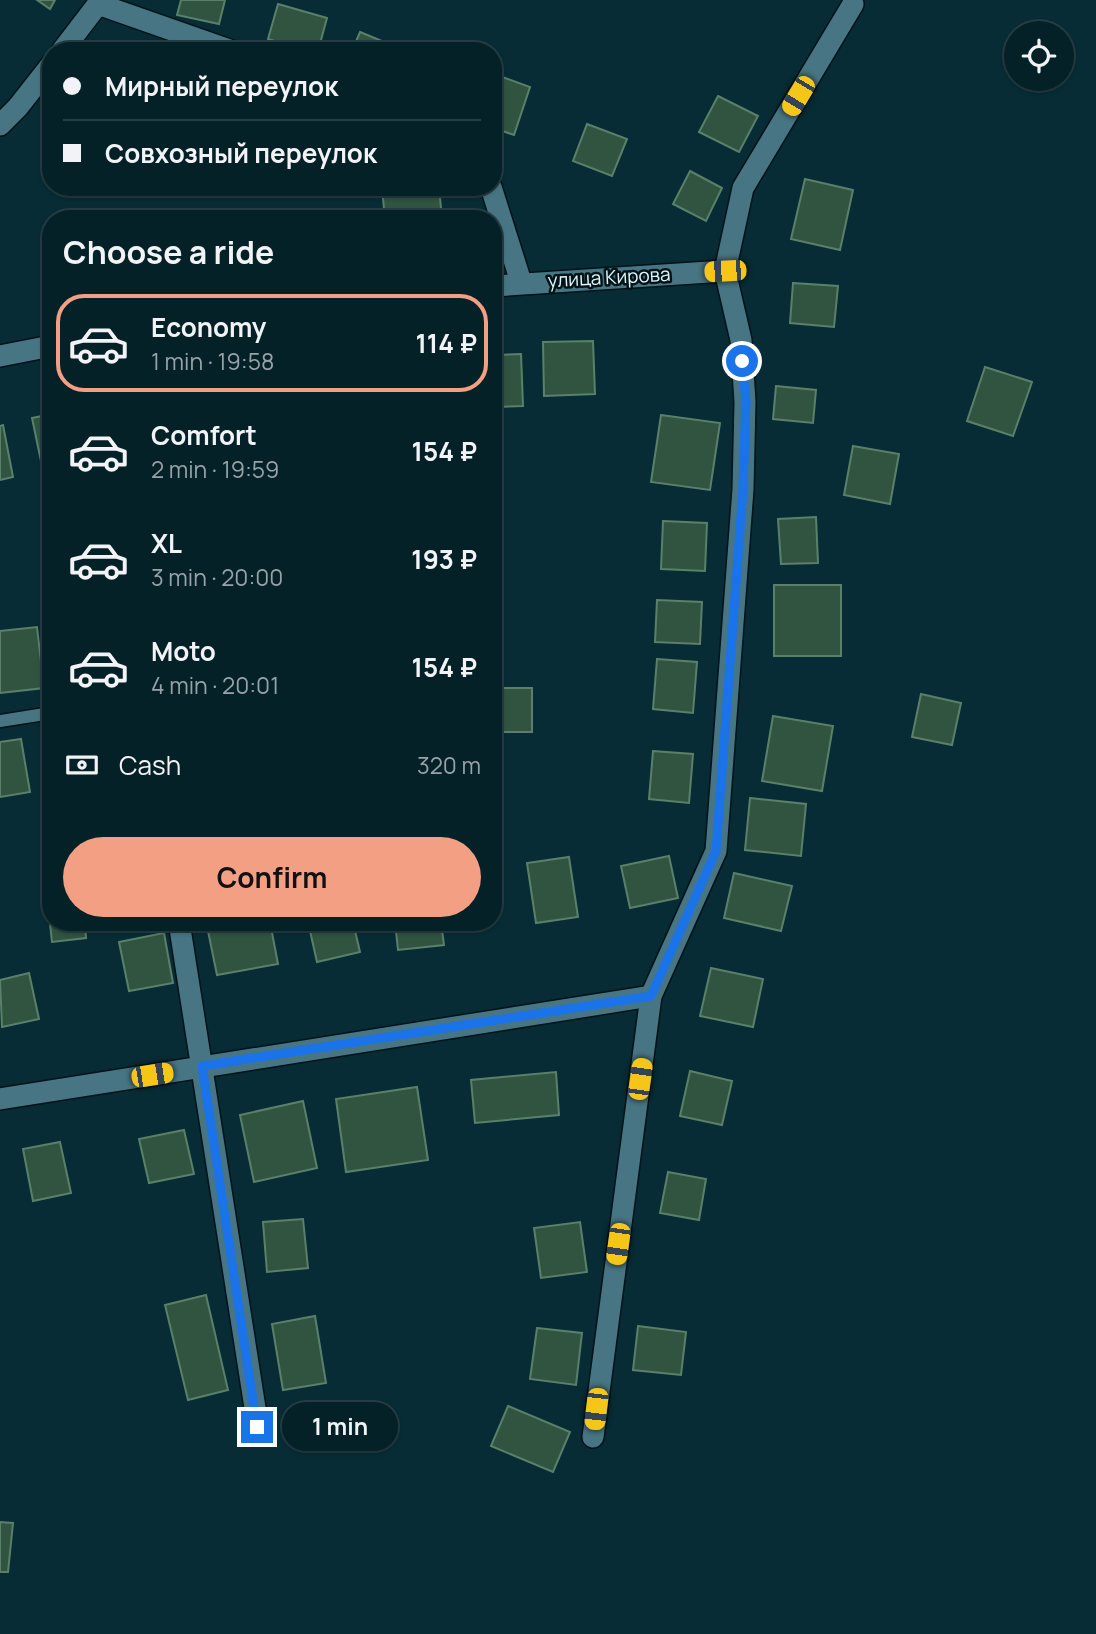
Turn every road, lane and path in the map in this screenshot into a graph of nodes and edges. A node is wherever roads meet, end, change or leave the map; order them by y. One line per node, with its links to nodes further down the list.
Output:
1 (100, 2): 3 (street); 4 (street)
2 (853, 4): 8 (street)
3 (69, 42)
4 (208, 42)
5 (42, 76): 6 (street)
6 (0, 125)
7 (502, 222): 9 (street)
8 (725, 271): 9 (street, улица Кирова); 16 (street)
9 (521, 282): 10 (street, улица Кирова)
10 (502, 285)
11 (42, 348): 12 (street)
12 (0, 356)
13 (42, 714): 14 (lane)
14 (0, 721)
15 (181, 931): 17 (street)
16 (651, 996): 17 (street); 20 (street)
17 (202, 1066): 18 (street); 19 (street)
18 (0, 1100)
19 (257, 1427)
20 (593, 1437)

